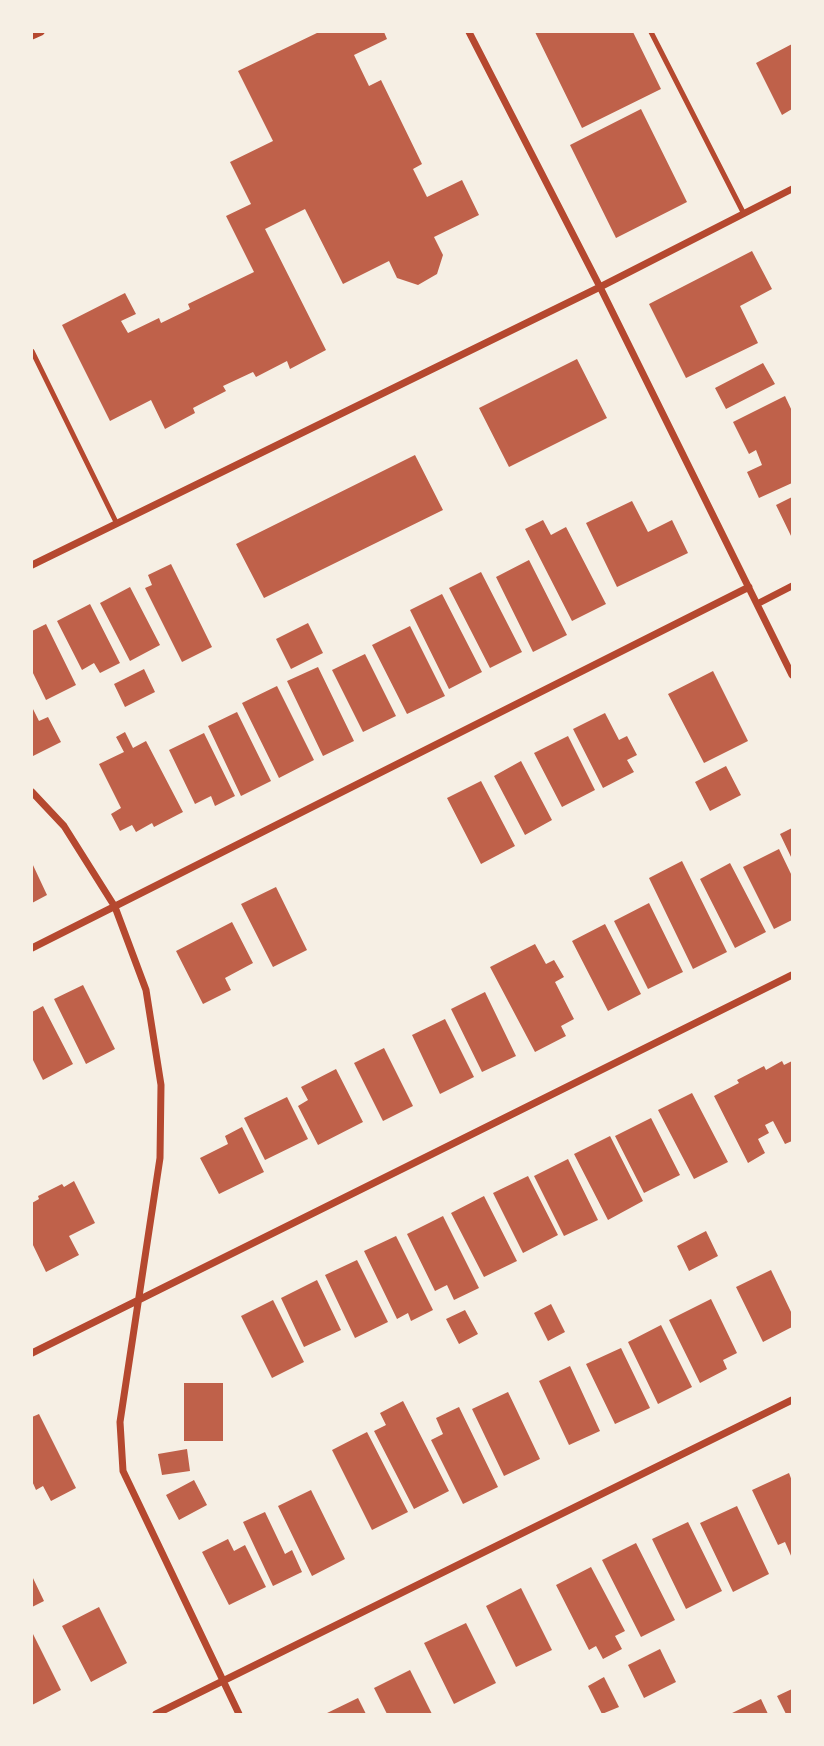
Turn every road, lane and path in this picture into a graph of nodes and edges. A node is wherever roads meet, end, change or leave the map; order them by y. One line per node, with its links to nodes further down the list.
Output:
1 (41, 32): 4 (street)
2 (469, 32): 7 (street)
3 (651, 32): 6 (lane)
4 (32, 36)
5 (793, 189): 6 (street)
6 (744, 214): 7 (street)
7 (600, 287): 9 (street); 12 (street)
8 (32, 351): 9 (lane)
9 (116, 522): 10 (street)
10 (32, 565)
11 (793, 586): 13 (street)
12 (748, 587): 13 (street); 16 (street)
13 (757, 604): 14 (street)
14 (793, 675)
15 (32, 792): 16 (street)
16 (114, 907): 17 (street); 19 (street)
17 (32, 948)
18 (793, 975): 19 (street)
19 (138, 1300): 20 (street); 22 (street)
20 (32, 1353)
21 (793, 1400): 22 (street)
22 (222, 1681): 23 (street); 24 (street)
23 (156, 1714)
24 (239, 1714)

